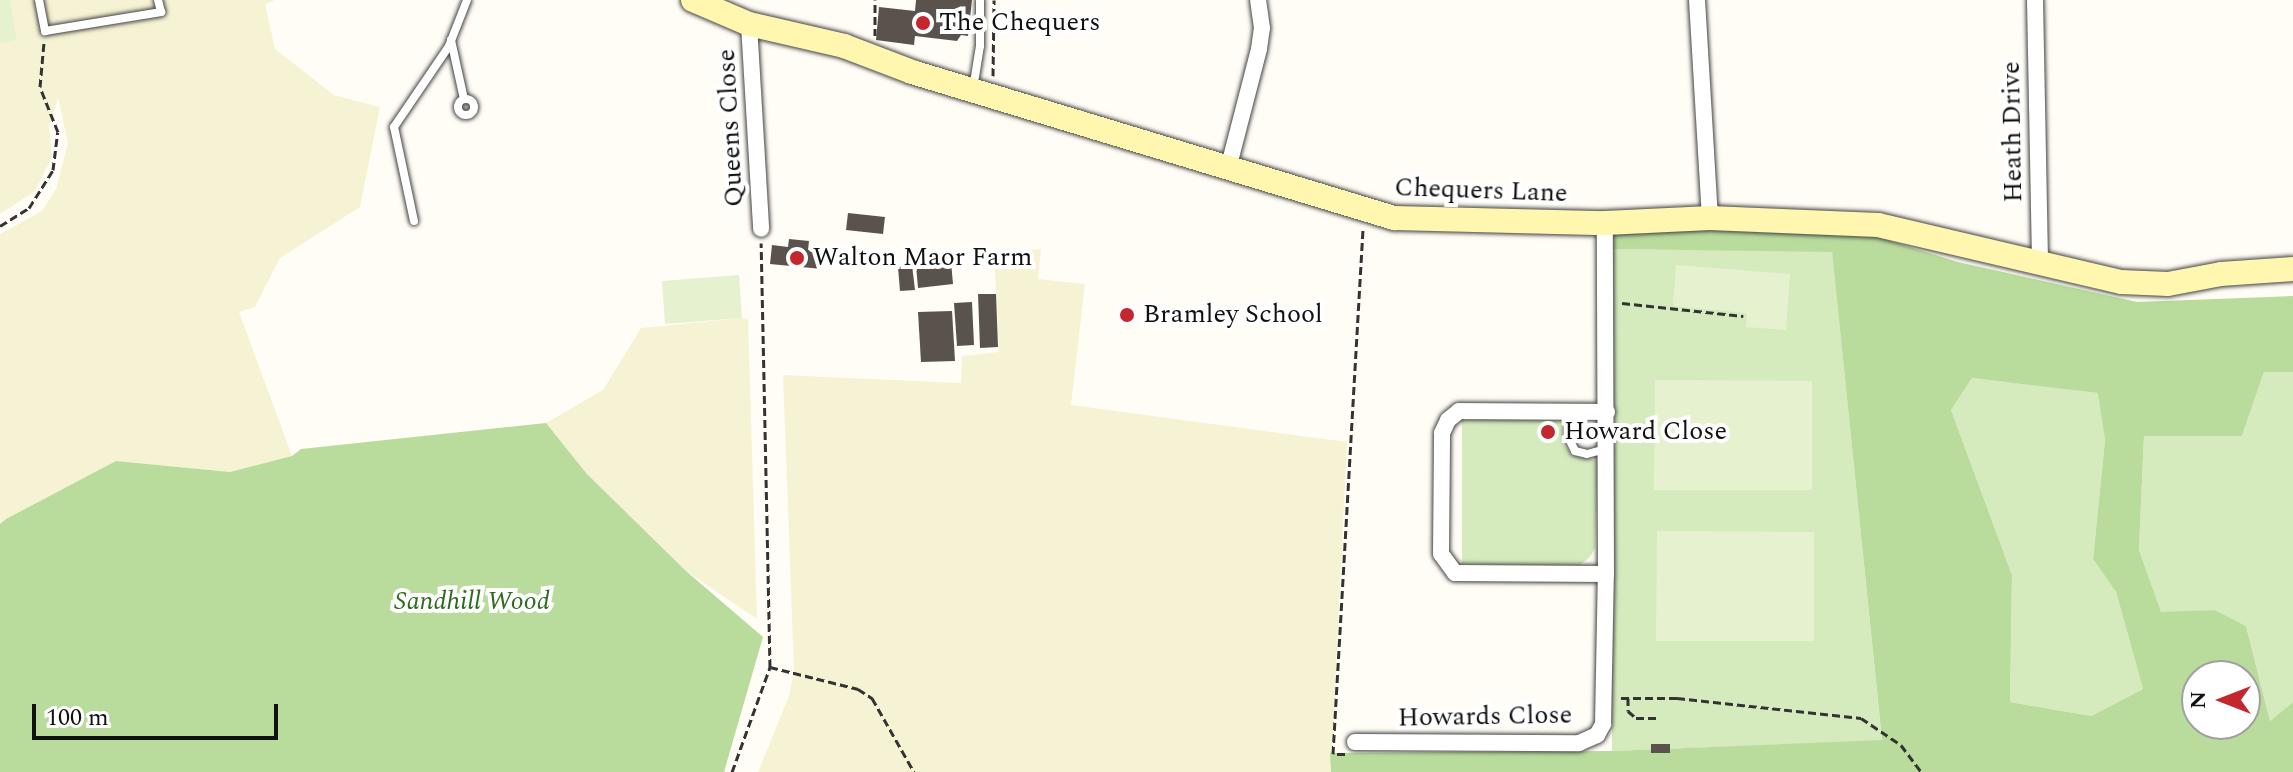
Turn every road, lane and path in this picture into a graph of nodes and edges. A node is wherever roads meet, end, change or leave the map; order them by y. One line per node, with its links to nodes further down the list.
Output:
1 (39, 0): 12 (lane)
2 (158, 0): 12 (lane)
3 (467, 0): 13 (lane)
4 (693, 0): 11 (main road, Chequers Lane)
5 (875, 0): 14 (path)
6 (980, 0): 15 (lane)
7 (994, 0): 15 (path)
8 (1258, 0): 17 (street)
9 (1697, 0): 19 (street)
10 (2035, 0): 24 (street, Heath Drive)
11 (749, 24): 14 (main road, Chequers Lane); 23 (street, Queens Close)
12 (45, 31): 22 (path)
13 (451, 39): 16 (lane); 20 (lane)
14 (877, 59): 15 (main road, Chequers Lane)
15 (983, 93): 17 (main road, Chequers Lane)
16 (464, 99)
17 (1228, 169): 18 (main road, Chequers Lane)
18 (1364, 211): 21 (main road, Chequers Lane); 36 (path)
19 (1710, 218): 21 (main road, Chequers Lane); 24 (main road, Chequers Lane)
20 (414, 221)
21 (1605, 223): 26 (street, Howards Close)
22 (0, 226)
23 (761, 229): 32 (path)
24 (2040, 263): 25 (main road, Chequers Lane)
25 (2293, 269)
26 (1606, 302): 27 (path); 28 (street, Howards Close)
27 (1743, 316)
28 (1607, 412): 29 (street); 30 (street, Howards Close)
29 (1577, 413): 30 (lane); 31 (street)
30 (1606, 449): 31 (street, Howards Close)
31 (1606, 574): 33 (street, Howards Close)
32 (770, 667): 37 (path); 38 (path)
33 (1605, 698): 34 (path); 36 (street, Howards Close)
34 (1628, 698): 35 (path); 39 (path)
35 (1660, 718)
36 (1355, 742)
37 (732, 772)
38 (914, 772)
39 (1921, 772)

